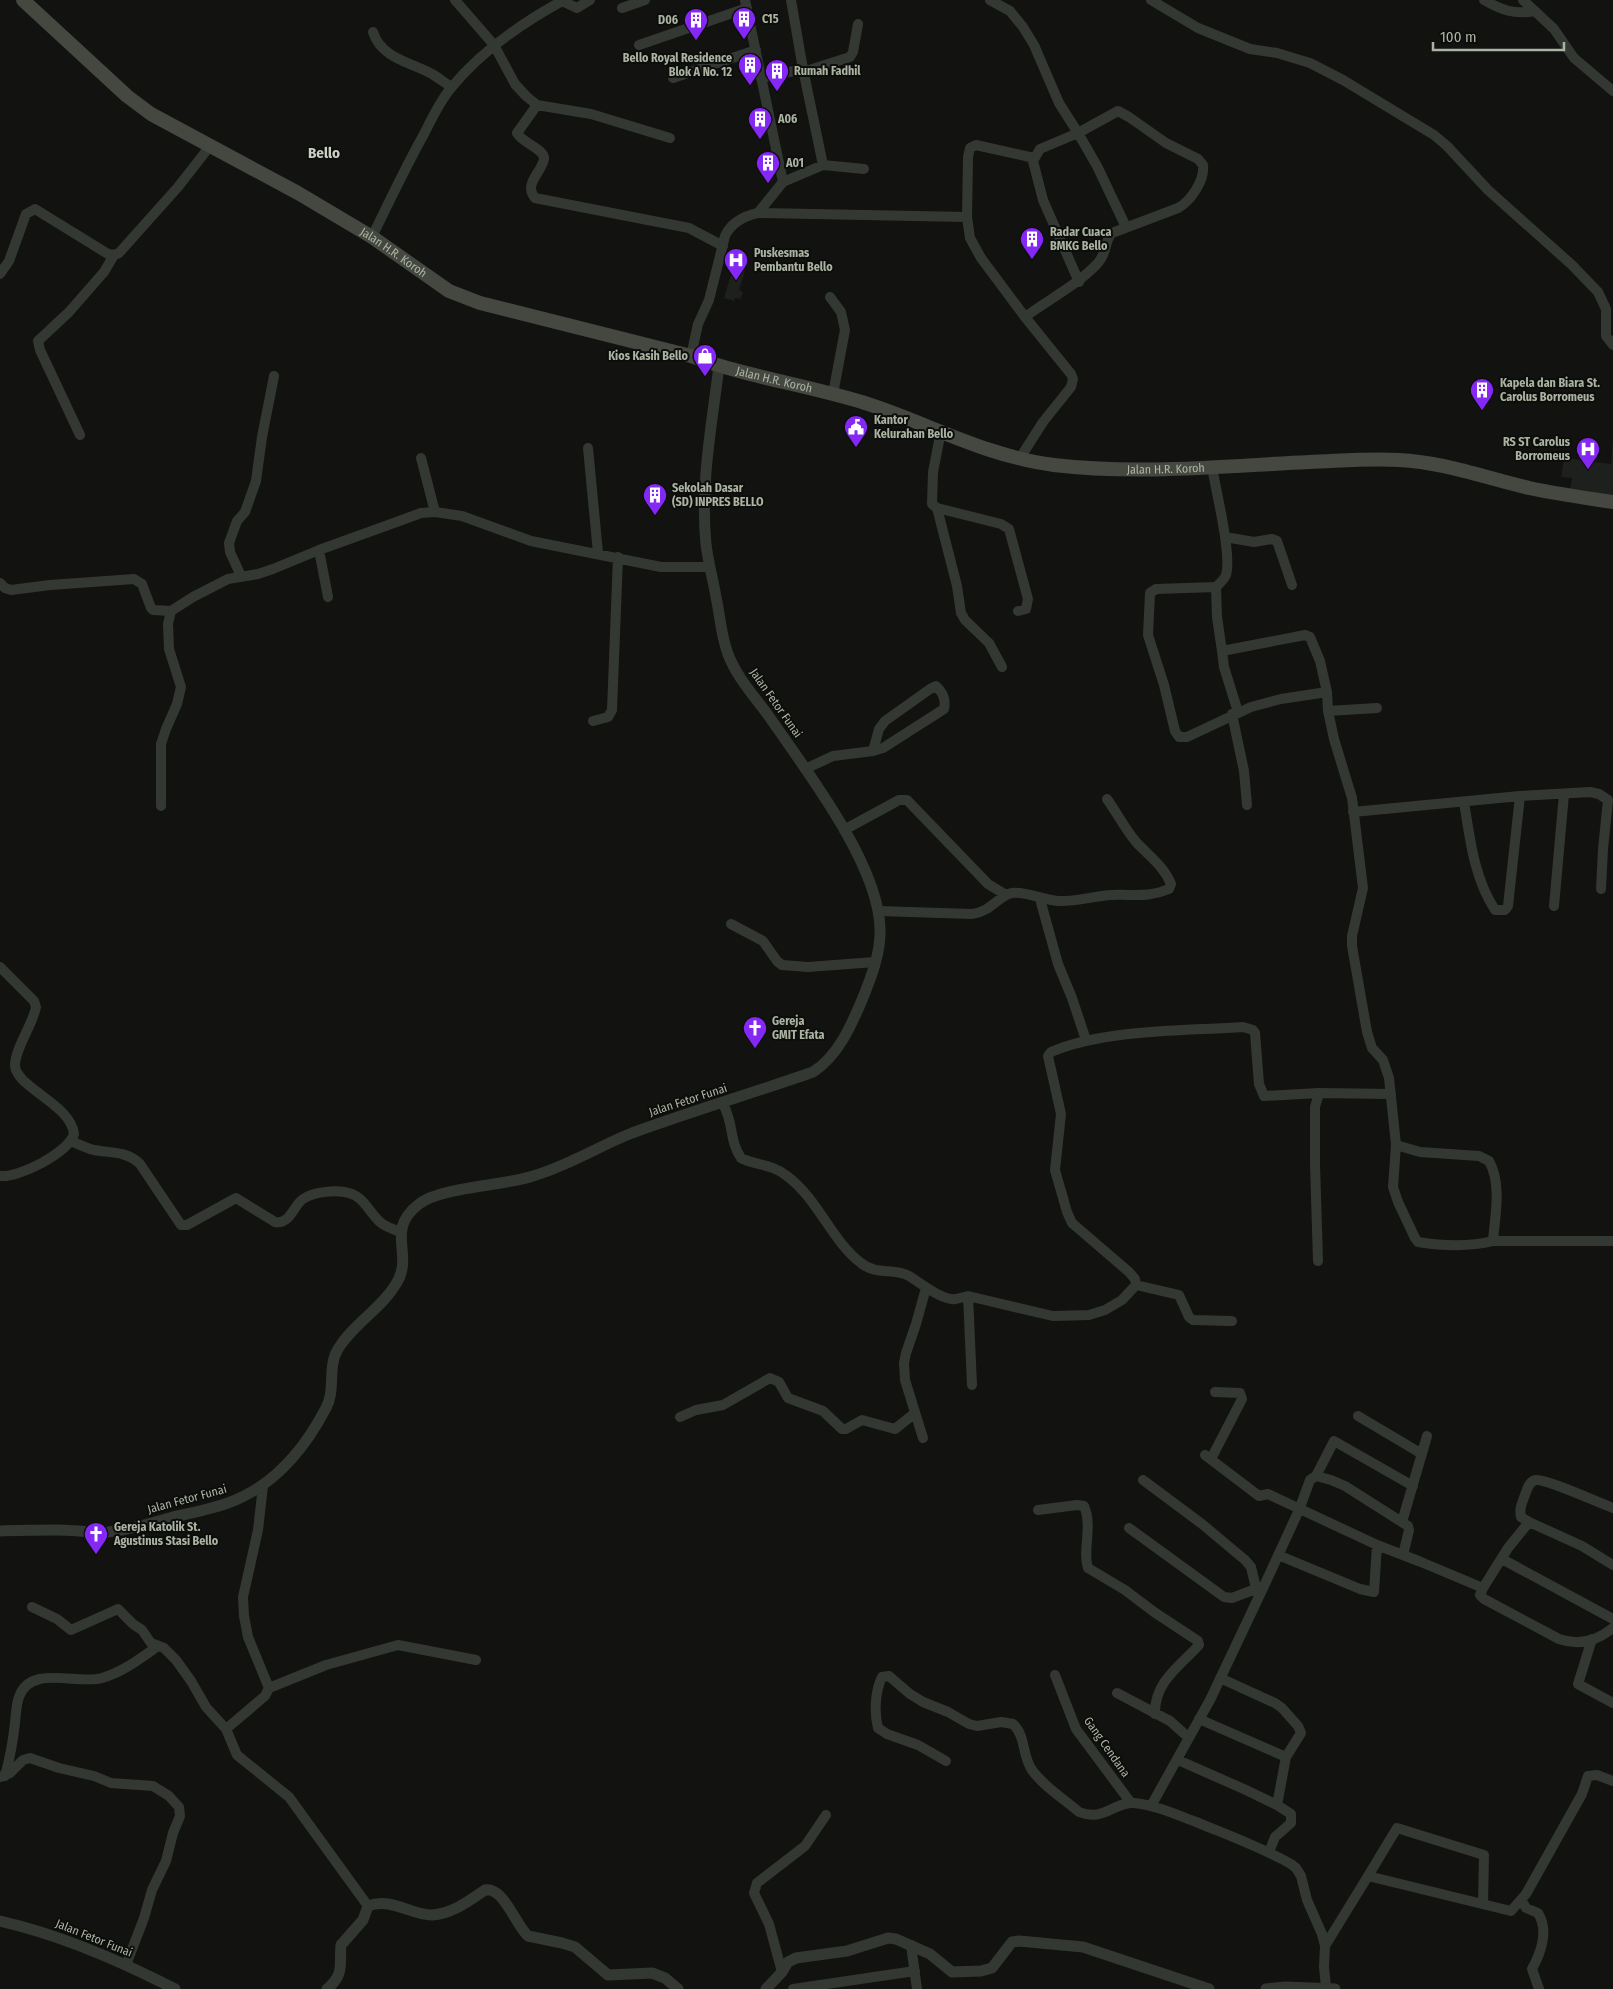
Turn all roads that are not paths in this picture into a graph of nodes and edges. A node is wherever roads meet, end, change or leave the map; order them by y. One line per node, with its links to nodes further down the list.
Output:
1 (23, 0): 27 (main road, Jalan H.R. Koroh)
2 (455, 0): 17 (street)
3 (562, 0): 4 (street); 17 (street)
4 (590, 0)
5 (645, 0): 12 (street)
6 (791, 0): 19 (street)
7 (990, 0): 25 (street)
8 (1151, 0): 42 (street)
9 (1484, 0): 13 (street)
10 (1523, 0): 13 (street)
11 (746, 4): 16 (street); 18 (street)
12 (622, 8)
13 (1534, 11): 23 (street)
14 (858, 24): 19 (street)
15 (373, 32): 22 (street)
16 (639, 44)
17 (494, 45): 22 (street); 24 (street)
18 (756, 50): 20 (street); 21 (street)
19 (803, 71): 21 (street); 29 (street)
20 (673, 78)
21 (761, 78): 31 (street)
22 (451, 87): 35 (street)
23 (1613, 91)
24 (537, 105): 26 (street); 36 (street)
25 (1078, 133): 28 (street); 34 (street); 34 (street)
26 (670, 138)
27 (210, 146): 35 (main road, Jalan H.R. Koroh); 37 (street)
28 (1034, 158): 33 (street); 39 (street)
29 (823, 165): 30 (street); 31 (street)
30 (864, 169)
31 (784, 182): 32 (street)
32 (758, 213): 33 (street); 36 (street)
33 (967, 217): 41 (street)
34 (1126, 227): 39 (street)
35 (372, 237): 43 (main road, Jalan H.R. Koroh)
36 (722, 246): 43 (street)
37 (114, 255): 38 (street); 48 (street)
38 (0, 274)
39 (1079, 282): 41 (street)
40 (830, 297): 46 (street)
41 (1025, 317): 51 (street)
42 (1613, 345)
43 (691, 356): 44 (main road, Jalan H.R. Koroh)
44 (720, 366): 46 (main road, Jalan H.R. Koroh); 60 (street, Jalan Fetor Funai)
45 (274, 376): 61 (street)
46 (833, 394): 47 (main road, Jalan H.R. Koroh)
47 (941, 431): 51 (main road, Jalan H.R. Koroh); 54 (street)
48 (80, 435)
49 (588, 448): 58 (street)
50 (421, 458): 55 (street)
51 (1020, 458): 52 (main road, Jalan H.R. Koroh)
52 (1212, 467): 53 (main road, Jalan H.R. Koroh); 56 (street)
53 (1613, 502)
54 (937, 508): 67 (street); 69 (street)
55 (435, 512): 57 (street); 58 (street)
56 (1225, 537): 63 (street); 64 (street)
57 (319, 550): 61 (street); 65 (street)
58 (598, 553): 59 (street)
59 (618, 557): 60 (street); 74 (street)
60 (709, 566): 76 (street, Jalan Fetor Funai)
61 (241, 576): 66 (street)
62 (0, 583): 66 (street)
63 (1292, 585)
64 (1216, 587): 68 (street); 73 (street)
65 (328, 597)
66 (171, 611): 83 (street)
67 (1018, 612)
68 (1222, 651): 70 (street); 73 (street)
69 (1002, 667)
70 (1326, 692): 72 (street); 73 (street)
71 (1377, 708): 72 (street)
72 (1328, 711): 85 (street)
73 (1235, 713): 84 (street)
74 (593, 721)
75 (873, 751): 75 (street); 76 (street)
76 (805, 769): 86 (street, Jalan Fetor Funai)
77 (1613, 790): 81 (street)
78 (1564, 794): 79 (street); 81 (street); 91 (street)
79 (1520, 796): 82 (street); 82 (street)
80 (1107, 799): 90 (street)
81 (1608, 800): 87 (street)
82 (1464, 802): 85 (street)
83 (161, 806)
84 (1247, 806)
85 (1353, 812): 98 (street)
86 (844, 830): 89 (street); 92 (street, Jalan Fetor Funai)
87 (1608, 850): 88 (street)
88 (1601, 889)
89 (1006, 895): 90 (street); 92 (street)
90 (1040, 898): 96 (street)
91 (1554, 906)
92 (878, 911): 94 (street, Jalan Fetor Funai)
93 (732, 924): 94 (street)
94 (875, 962): 99 (street, Jalan Fetor Funai)
95 (0, 967): 100 (street)
96 (1086, 1040): 97 (street); 107 (street)
97 (1319, 1093): 98 (street); 106 (street)
98 (1391, 1094): 101 (street)
99 (723, 1104): 103 (street, Jalan Fetor Funai); 108 (street)
100 (71, 1141): 102 (street); 103 (street)
101 (1396, 1146): 104 (street); 104 (street)
102 (0, 1176)
103 (400, 1232): 121 (street, Jalan Fetor Funai)
104 (1493, 1241): 105 (street)
105 (1613, 1241)
106 (1318, 1261)
107 (1136, 1286): 109 (street); 110 (street)
108 (926, 1288): 109 (street); 113 (street)
109 (968, 1296): 111 (street)
110 (1232, 1321)
111 (972, 1385)
112 (1215, 1392): 125 (street)
113 (915, 1413): 115 (street); 117 (street)
114 (1358, 1416): 118 (street)
115 (680, 1417)
116 (1427, 1436): 118 (street)
117 (923, 1438)
118 (1422, 1454): 122 (street)
119 (1316, 1476): 122 (street); 125 (street); 126 (street)
120 (1143, 1480): 135 (street)
121 (263, 1486): 129 (street, Jalan Fetor Funai); 145 (street)
122 (1412, 1486): 126 (street)
123 (1613, 1508): 127 (street)
124 (1038, 1510): 148 (street)
125 (1299, 1510): 130 (street); 131 (street)
126 (1402, 1522): 132 (street)
127 (1529, 1522): 133 (street); 134 (street)
128 (1129, 1528): 135 (street)
129 (0, 1531)
130 (1377, 1545): 131 (street); 132 (street)
131 (1278, 1555): 135 (street)
132 (1403, 1555): 136 (street)
133 (1502, 1559): 136 (street); 138 (street)
134 (1613, 1565)
135 (1260, 1587): 144 (street)
136 (1483, 1588): 140 (street)
137 (32, 1607): 141 (street)
138 (1613, 1619)
139 (1613, 1628): 140 (street)
140 (1592, 1639): 147 (street)
141 (158, 1646): 150 (street); 155 (street)
142 (476, 1660): 145 (street)
143 (1055, 1675): 157 (street, Gang Cendana)
144 (1220, 1678): 149 (street); 152 (street)
145 (269, 1688): 150 (street)
146 (1117, 1694): 148 (street)
147 (1613, 1703)
148 (1155, 1714): 151 (street)
149 (1199, 1719): 151 (street); 152 (street)
150 (226, 1730): 165 (street)
151 (1189, 1738): 153 (street)
152 (1286, 1757): 158 (street)
153 (1178, 1760): 158 (street); 159 (street)
154 (946, 1761): 157 (street)
155 (3, 1776): 169 (street)
156 (1613, 1781): 163 (street)
157 (1131, 1803): 159 (street)
158 (1277, 1805): 161 (street)
159 (1151, 1806): 161 (street)
160 (826, 1815): 171 (street)
161 (1269, 1852): 168 (street)
162 (1368, 1876): 164 (street); 164 (street); 168 (street)
163 (1522, 1900): 164 (street); 181 (street)
164 (1483, 1904)
165 (368, 1906): 174 (street); 175 (street)
166 (0, 1920): 169 (street, Jalan Fetor Funai)
167 (912, 1945): 170 (street); 171 (street); 179 (street)
168 (1325, 1946): 172 (street)
169 (126, 1965): 173 (street, Jalan Fetor Funai)
170 (915, 1971): 177 (street); 178 (street)
171 (782, 1972): 176 (street)
172 (1330, 1988): 180 (street)
173 (175, 1989)
174 (327, 1989)
175 (678, 1989)
176 (766, 1989)
177 (793, 1989)
178 (917, 1989)
179 (1209, 1989)
180 (1266, 1989)
181 (1539, 1989)

